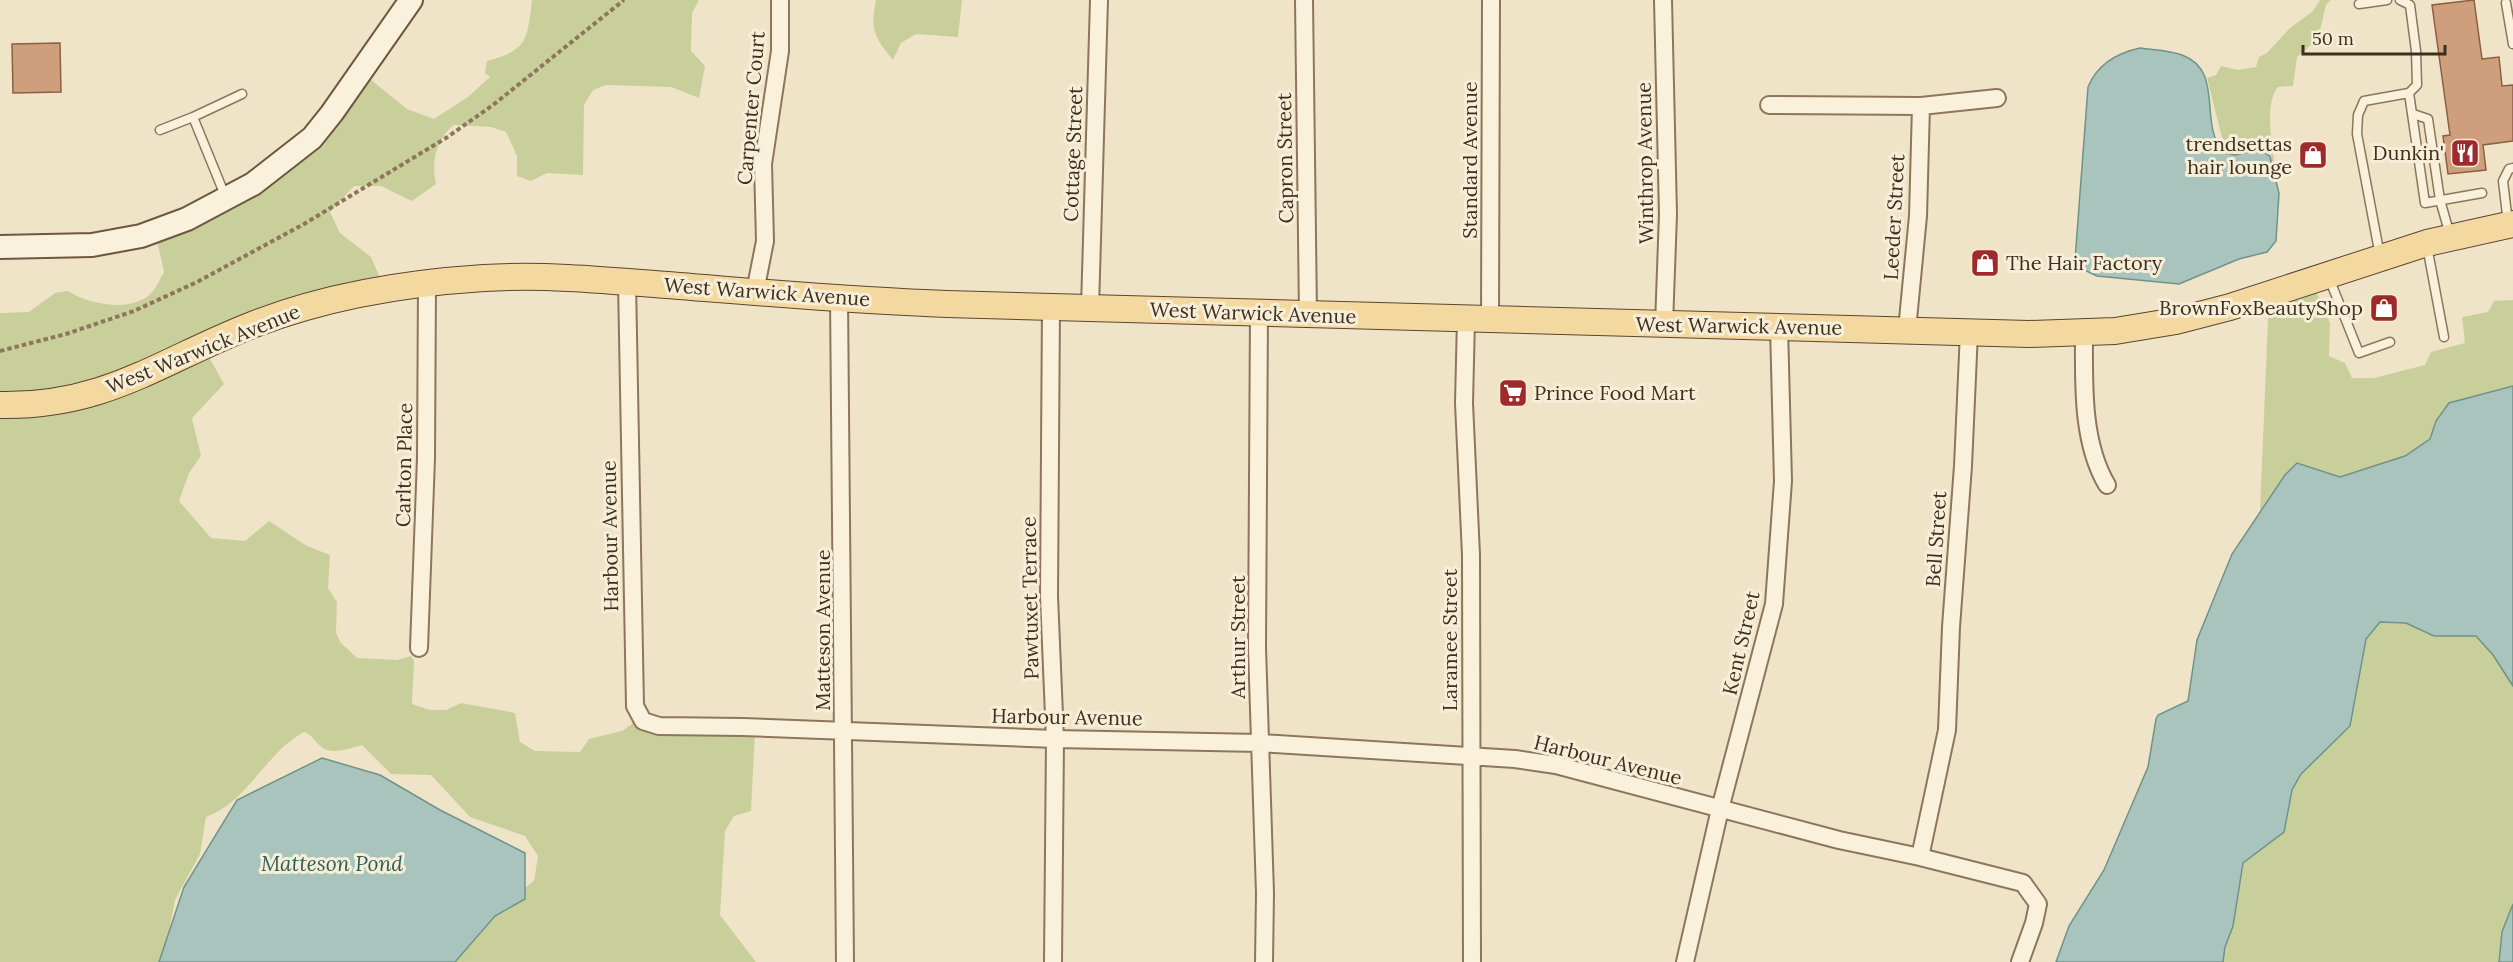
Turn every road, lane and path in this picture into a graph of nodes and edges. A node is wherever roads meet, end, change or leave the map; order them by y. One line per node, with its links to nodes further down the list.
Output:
1 (411, 0): 23 (main road)
2 (624, 0): 46 (path)
3 (780, 0): 32 (street, Carpenter Court)
4 (1099, 0): 35 (street, Cottage Street)
5 (1304, 0): 37 (street, Capron Street)
6 (1491, 0): 38 (street, Standard Avenue)
7 (1664, 0): 39 (street, Winthrop Avenue)
8 (2387, 0): 11 (lane)
9 (2400, 0): 13 (lane)
10 (2506, 3): 12 (lane)
11 (2359, 4)
12 (2513, 44)
13 (2409, 93): 18 (lane); 28 (lane)
14 (242, 94): 19 (lane)
15 (1997, 98): 17 (street)
16 (1769, 105): 17 (street)
17 (1921, 106): 41 (street, Leeder Street)
18 (2413, 114): 24 (lane); 24 (lane)
19 (193, 117): 20 (lane); 23 (lane)
20 (160, 130)
21 (2513, 168): 25 (lane)
22 (2482, 193): 24 (lane)
23 (226, 198): 27 (main road)
24 (2440, 200): 26 (lane)
25 (2511, 224): 26 (main road, West Warwick Avenue)
26 (2439, 239): 28 (main road, West Warwick Avenue); 44 (lane)
27 (0, 247)
28 (2380, 257): 29 (main road, West Warwick Avenue)
29 (2327, 274): 43 (main road, West Warwick Avenue); 45 (lane)
30 (627, 282): 31 (main road, West Warwick Avenue); 32 (main road, West Warwick Avenue); 50 (street, Harbour Avenue)
31 (427, 283): 47 (main road, West Warwick Avenue); 49 (street, Carlton Place)
32 (755, 292): 33 (main road, West Warwick Avenue)
33 (838, 298): 34 (main road, West Warwick Avenue); 50 (street, Matteson Avenue)
34 (1051, 306): 35 (main road, West Warwick Avenue); 51 (street, Pawtuxet Terrace)
35 (1090, 308): 36 (main road, West Warwick Avenue)
36 (1260, 312): 37 (main road, West Warwick Avenue); 52 (street, Arthur Street)
37 (1308, 315): 38 (main road, West Warwick Avenue)
38 (1478, 319): 39 (main road, West Warwick Avenue); 53 (street, Laramee Street)
39 (1664, 325): 40 (main road, West Warwick Avenue)
40 (1779, 327): 41 (main road, West Warwick Avenue); 54 (street, Kent Street)
41 (1907, 330): 42 (main road, West Warwick Avenue)
42 (1969, 332): 43 (main road, West Warwick Avenue); 55 (street, Bell Street)
43 (2084, 332): 48 (street)
44 (2444, 337)
45 (2390, 342)
46 (0, 351)
47 (0, 405)
48 (2107, 486)
49 (419, 648)
50 (844, 731): 51 (street, Harbour Avenue); 56 (street, Matteson Avenue)
51 (1055, 739): 52 (street, Harbour Avenue); 57 (street, Pawtuxet Terrace)
52 (1260, 743): 53 (street, Harbour Avenue); 58 (street, Arthur Street)
53 (1470, 755): 54 (street, Harbour Avenue); 59 (street, Laramee Street)
54 (1720, 809): 55 (street, Harbour Avenue); 60 (street, Kent Street)
55 (1920, 857): 61 (street, Harbour Avenue)
56 (845, 962)
57 (1053, 962)
58 (1264, 962)
59 (1472, 962)
60 (1684, 962)
61 (2020, 962)

